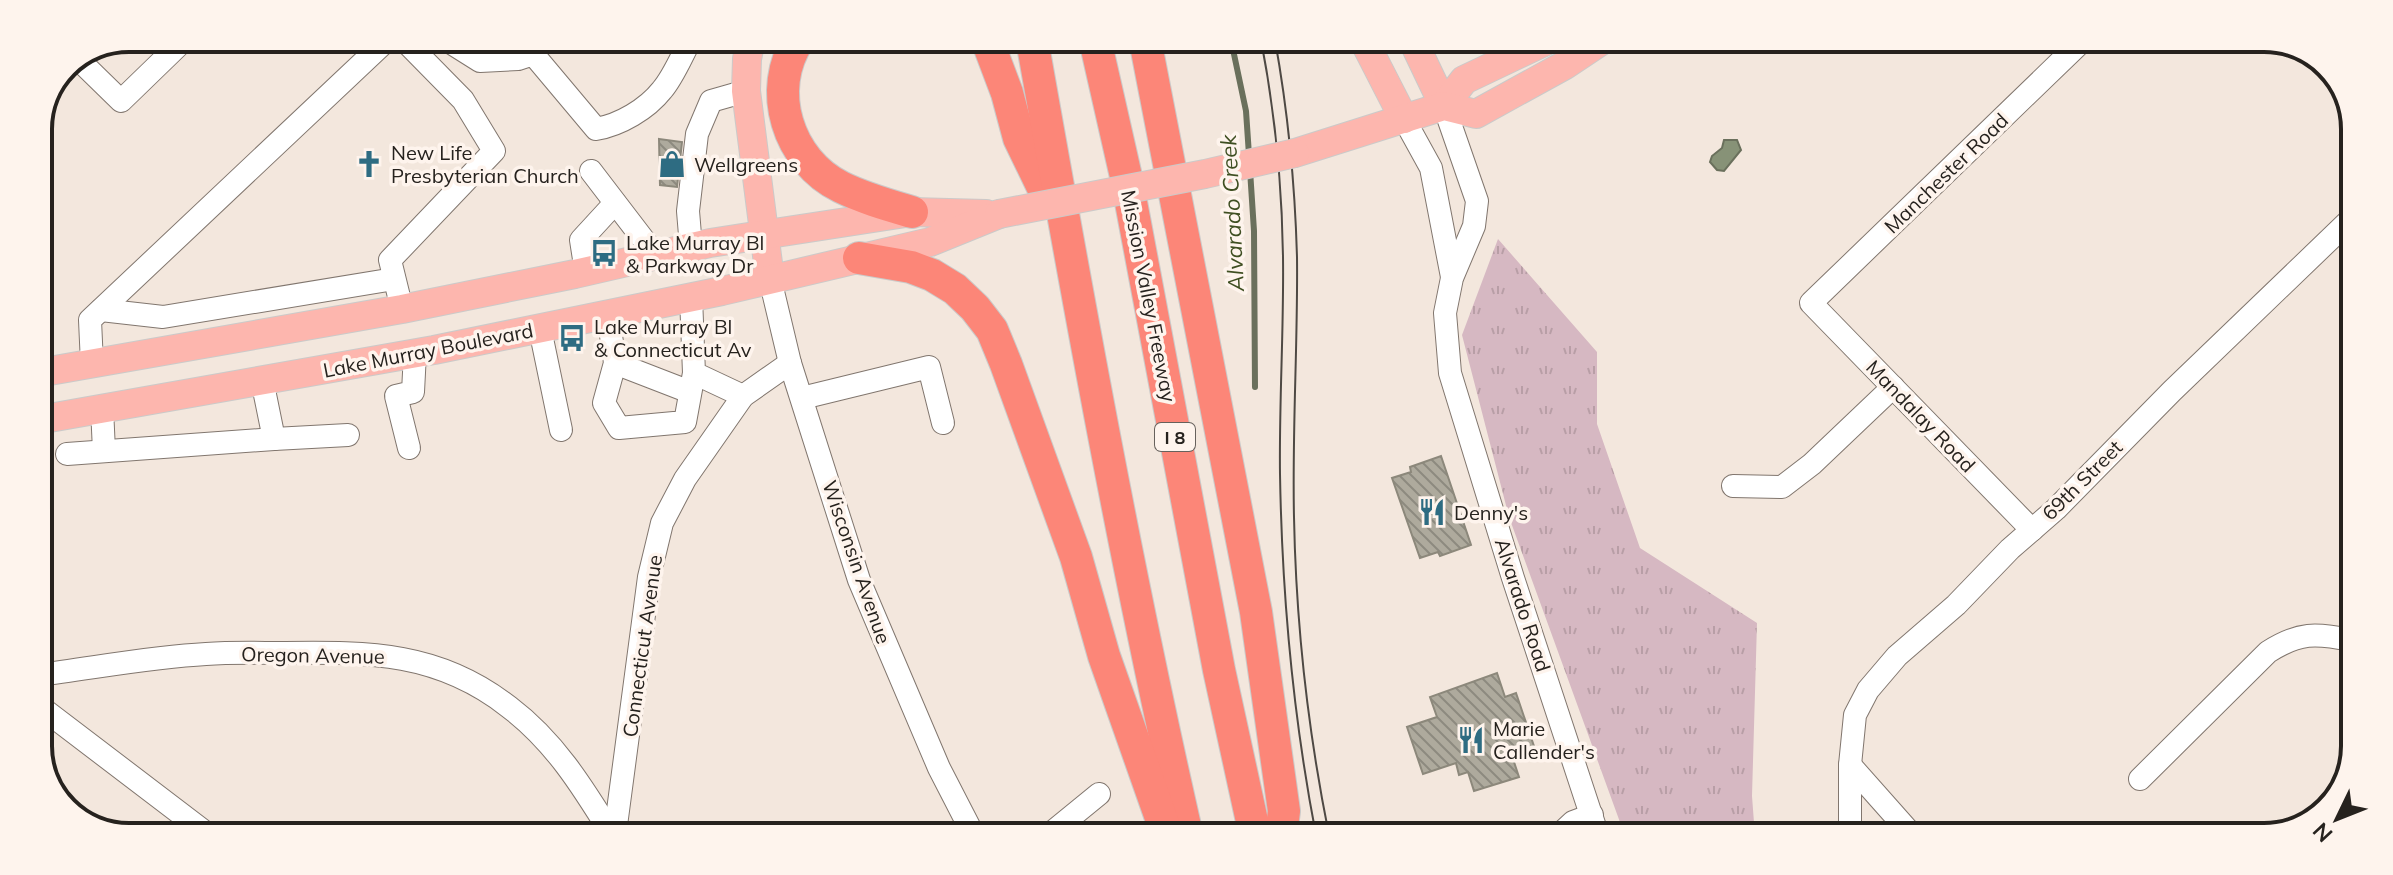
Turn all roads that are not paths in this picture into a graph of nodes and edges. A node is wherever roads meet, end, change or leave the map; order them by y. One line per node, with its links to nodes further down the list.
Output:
1 (172, 52): 17 (street)
2 (387, 52): 38 (street)
3 (414, 52): 33 (street)
4 (466, 52): 5 (street)
5 (684, 52)
6 (748, 52): 18 (main road)
7 (793, 52): 23 (highway)
8 (992, 52): 26 (highway)
9 (1034, 52): 26 (highway)
10 (1098, 52): 75 (highway, Mission Valley Freeway / I 8)
11 (1147, 52): 76 (highway)
12 (1370, 52): 20 (main road, Alvarado Road)
13 (1418, 52): 19 (main road, Alvarado Road)
14 (1523, 52): 19 (main road)
15 (1584, 52): 19 (main road)
16 (2071, 52): 36 (street, Manchester Road)
17 (85, 66)
18 (746, 91): 27 (main road); 28 (street)
19 (1444, 106): 20 (main road, Lake Murray Boulevard); 32 (street, Alvarado Road)
20 (1404, 119): 24 (main road, Lake Murray Boulevard, bridge); 32 (street, Alvarado Road)
21 (591, 171): 22 (street)
22 (615, 203): 29 (street); 31 (street)
23 (912, 212): 24 (main road, Lake Murray Boulevard); 27 (main road, Lake Murray Boulevard)
24 (999, 214): 30 (main road, Lake Murray Boulevard)
25 (2341, 229): 61 (street, 69th Street)
26 (1066, 235): 74 (highway)
27 (765, 236): 28 (main road, Lake Murray Boulevard); 34 (main road)
28 (691, 247): 29 (main road, Lake Murray Boulevard)
29 (656, 256): 31 (main road, Lake Murray Boulevard)
30 (859, 258): 34 (main road, Lake Murray Boulevard); 73 (highway)
31 (586, 272): 37 (main road, Lake Murray Boulevard)
32 (1452, 278): 77 (street, Alvarado Road)
33 (394, 279): 37 (street); 38 (street)
34 (770, 279): 35 (main road, Lake Murray Boulevard); 43 (street, Wisconsin Avenue)
35 (691, 297): 39 (main road, Lake Murray Boulevard); 47 (street)
36 (1811, 303): 48 (street, Mandalay Road)
37 (402, 309): 41 (main road); 44 (main road, Lake Murray Boulevard)
38 (101, 310): 44 (street)
39 (608, 315): 40 (main road, Lake Murray Boulevard); 42 (street)
40 (540, 329): 41 (main road, Lake Murray Boulevard); 54 (street)
41 (418, 353): 46 (main road, Lake Murray Boulevard); 57 (street)
42 (615, 363): 47 (street); 47 (street)
43 (790, 363): 49 (street, Connecticut Avenue); 50 (street, Wisconsin Avenue)
44 (92, 364): 45 (main road, Lake Murray Boulevard); 51 (main road)
45 (52, 371)
46 (262, 380): 51 (main road, Lake Murray Boulevard); 56 (street)
47 (692, 382): 49 (street)
48 (1893, 387): 60 (street); 61 (street, Mandalay Road)
49 (743, 396): 70 (street, Connecticut Avenue)
50 (802, 398): 53 (street); 71 (street, Wisconsin Avenue)
51 (102, 408): 52 (main road, Lake Murray Boulevard); 58 (street)
52 (52, 417)
53 (943, 423)
54 (561, 430)
55 (348, 435): 56 (street)
56 (274, 439): 58 (street)
57 (409, 448)
58 (104, 451): 59 (street)
59 (67, 454)
60 (1733, 486)
61 (2032, 530): 65 (street, 69th Street)
62 (2341, 638): 66 (street)
63 (52, 673): 69 (street, Oregon Avenue)
64 (52, 716): 68 (street)
65 (1850, 765): 78 (street, 69th Street); 79 (street)
66 (2140, 779)
67 (1099, 794): 72 (street)
68 (193, 823)
69 (606, 823)
70 (614, 823)
71 (967, 823)
72 (1063, 823)
73 (1163, 823)
74 (1184, 823)
75 (1252, 823)
76 (1282, 823)
77 (1594, 823)
78 (1850, 823)
79 (1901, 823)

